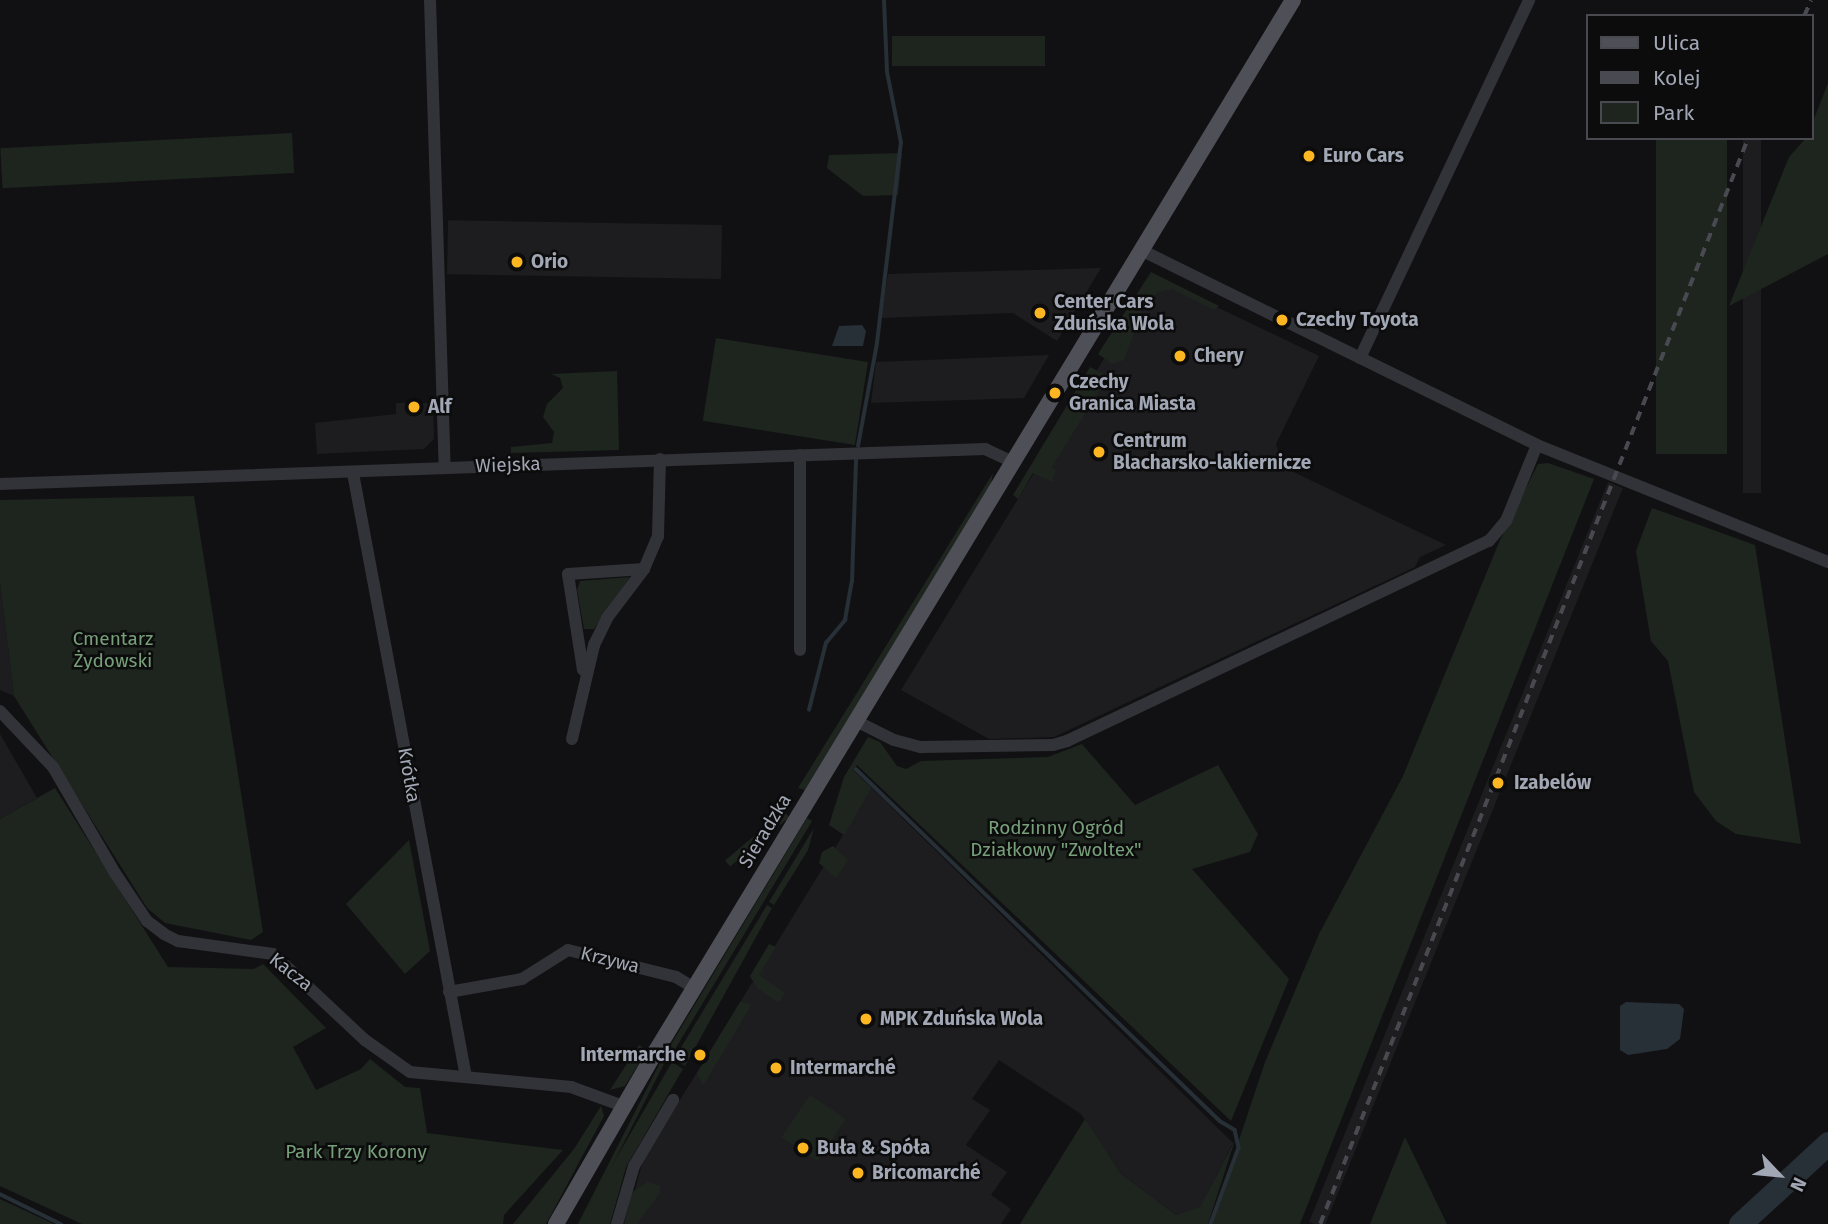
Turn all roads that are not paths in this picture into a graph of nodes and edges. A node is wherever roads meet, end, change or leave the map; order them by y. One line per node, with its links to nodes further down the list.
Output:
1 (430, 0): 10 (street)
2 (1293, 0): 4 (main road, Sieradzka)
3 (1529, 0): 5 (street)
4 (1141, 250): 5 (street); 9 (main road, Sieradzka)
5 (1360, 358): 6 (street)
6 (1537, 445): 13 (street); 18 (street)
7 (800, 455): 8 (street, Wiejska); 9 (street, Wiejska); 15 (street)
8 (660, 459): 10 (street, Wiejska); 14 (street)
9 (1013, 462): 18 (main road, Sieradzka)
10 (445, 467): 11 (street, Wiejska)
11 (353, 473): 12 (street, Wiejska); 21 (street, Krótka)
12 (0, 484)
13 (1828, 562)
14 (644, 569): 16 (street); 16 (street)
15 (800, 650)
16 (584, 673): 19 (street)
17 (0, 710): 22 (street, Kacza)
18 (856, 721): 20 (main road, Sieradzka)
19 (572, 739)
20 (694, 988): 21 (street, Krzywa); 24 (main road, Sieradzka)
21 (449, 992): 22 (street, Krótka)
22 (466, 1077): 24 (street, Kacza)
23 (673, 1100): 26 (street)
24 (623, 1106): 25 (main road, Sieradzka)
25 (556, 1224)
26 (617, 1224)

